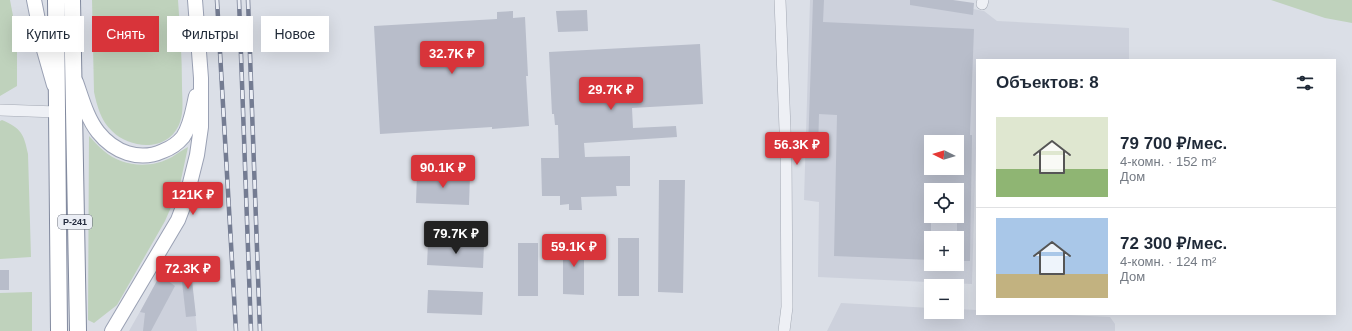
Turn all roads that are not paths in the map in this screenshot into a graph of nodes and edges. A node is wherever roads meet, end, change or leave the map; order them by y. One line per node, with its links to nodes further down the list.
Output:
1 (34, 0): 8 (main road)
2 (56, 0): 8 (highway, Р-241)
3 (72, 0): 6 (highway, Р-241)
4 (195, 0): 7 (main road)
5 (780, 0): 13 (street)
6 (72, 72): 7 (main road); 11 (highway, Р-241)
7 (201, 78): 12 (main road)
8 (57, 105): 9 (street); 10 (highway, Р-241)
9 (0, 110)
10 (59, 331)
11 (78, 331)
12 (112, 331)
13 (784, 331)

